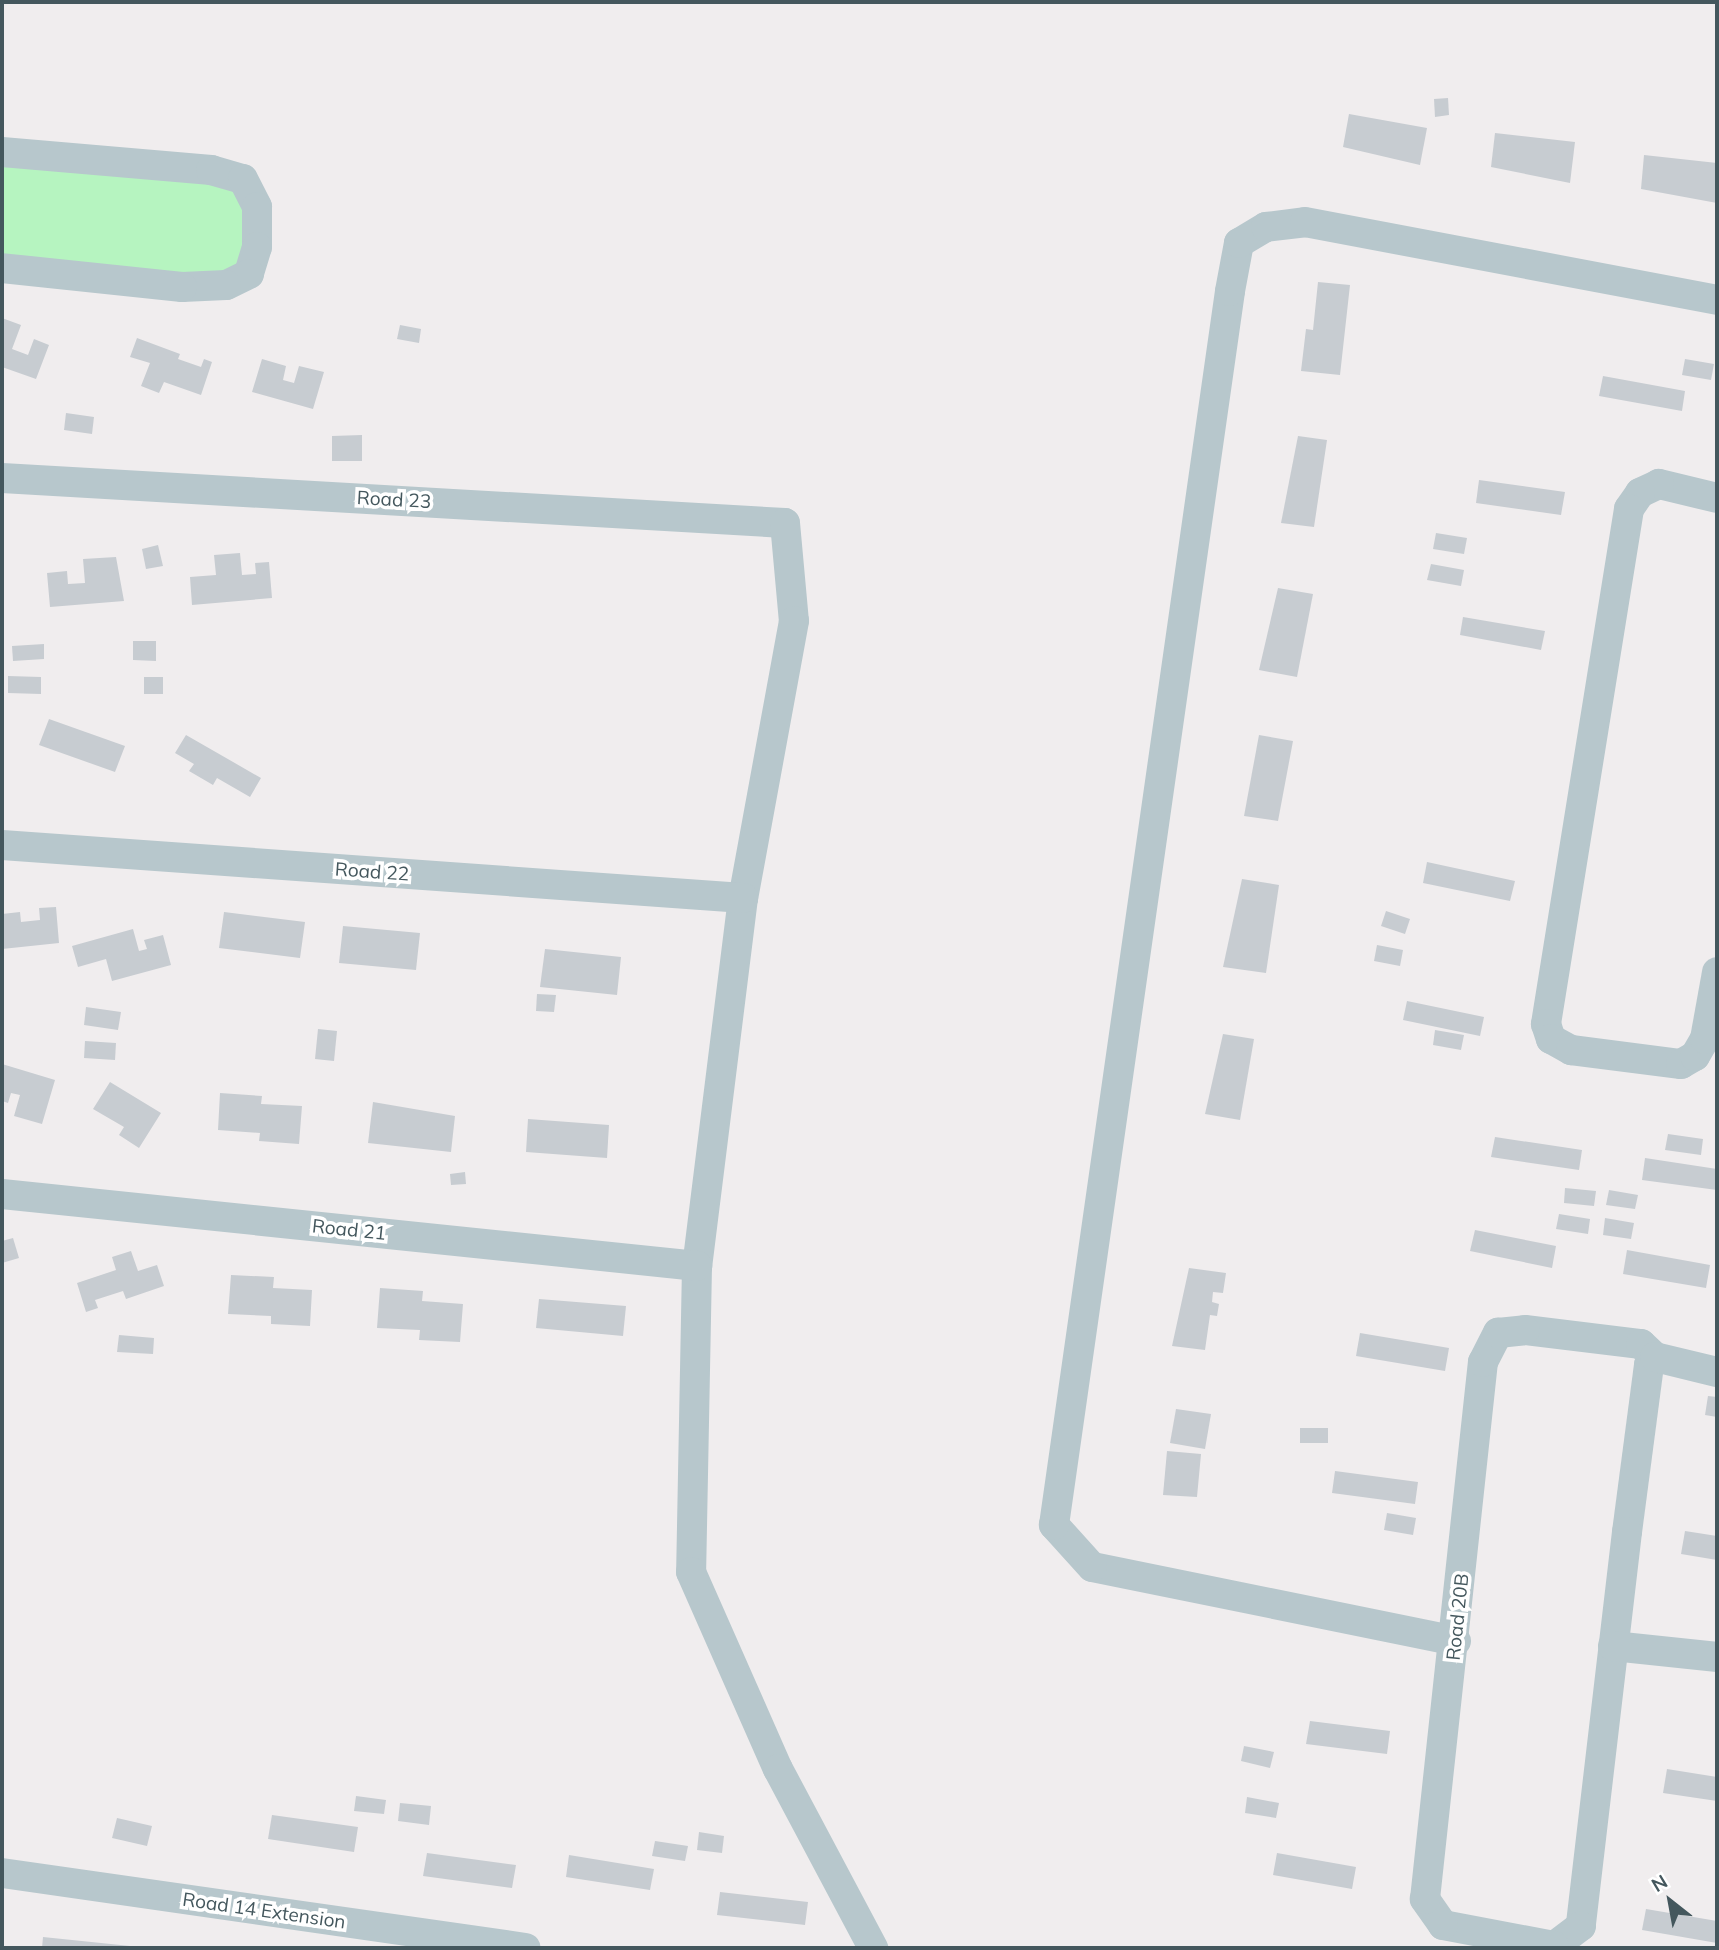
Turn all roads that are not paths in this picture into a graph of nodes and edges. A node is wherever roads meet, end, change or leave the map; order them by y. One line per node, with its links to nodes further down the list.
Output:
1 (2, 152): 2 (street)
2 (2, 268)
3 (1717, 300): 13 (street)
4 (2, 478): 7 (street, Road 23)
5 (1717, 498): 8 (street)
6 (2, 845): 7 (street, Road 22)
7 (743, 898): 10 (street)
8 (1717, 972)
9 (2, 1194): 10 (street, Road 21)
10 (697, 1266): 17 (street)
11 (1655, 1357): 12 (street); 13 (street, Road 20B); 14 (street, Road 20B)
12 (1717, 1372)
13 (1456, 1641): 14 (street, Road 20B)
14 (1613, 1646): 15 (street)
15 (1717, 1657)
16 (2, 1873): 18 (street, Road 14 Extension)
17 (852, 1911): 19 (street); 20 (street)
18 (526, 1948)
19 (850, 1948)
20 (873, 1948)

